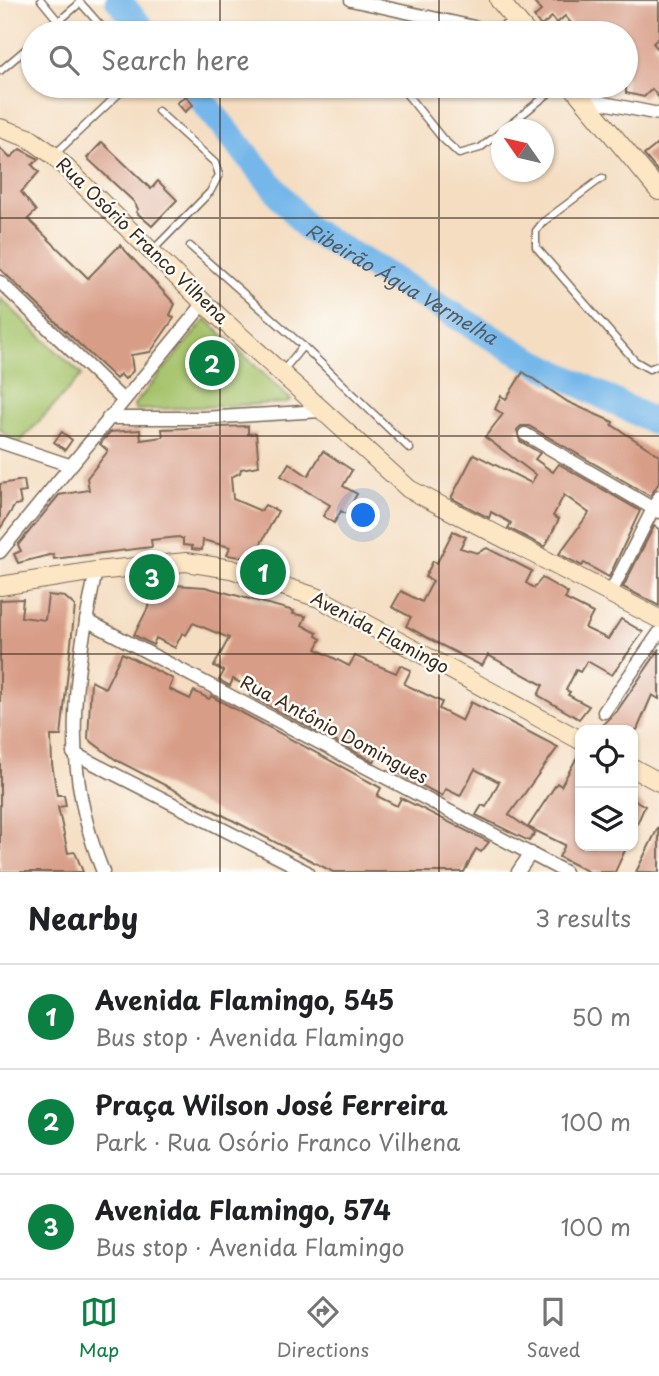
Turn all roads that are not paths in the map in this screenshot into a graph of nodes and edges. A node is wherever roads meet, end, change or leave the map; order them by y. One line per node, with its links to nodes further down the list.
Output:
1 (41, 0): 5 (lane)
2 (351, 0): 8 (street)
3 (499, 0): 9 (street)
4 (78, 1): 6 (lane); 7 (lane)
5 (58, 21)
6 (60, 21)
7 (96, 21)
8 (447, 21)
9 (517, 21)
10 (21, 53): 11 (lane)
11 (0, 71)
12 (114, 98): 22 (lane)
13 (410, 98): 21 (lane)
14 (543, 98): 19 (lane)
15 (582, 98): 24 (street)
16 (599, 98): 18 (street)
17 (158, 111): 26 (lane)
18 (659, 114)
19 (516, 119)
20 (0, 128): 22 (street, Rua Osório Franco Vilhena)
21 (491, 139)
22 (53, 155): 26 (street, Rua Osório Franco Vilhena)
23 (602, 178): 30 (lane)
24 (659, 191)
25 (190, 246): 29 (lane)
26 (152, 251): 28 (street, Rua Osório Franco Vilhena)
27 (0, 282): 32 (street)
28 (204, 303): 31 (street, Rua Osório Franco Vilhena); 32 (street)
29 (303, 346): 31 (lane); 37 (lane)
30 (659, 365)
31 (281, 374): 33 (street, Rua Osório Franco Vilhena)
32 (123, 400): 34 (street)
33 (321, 411): 34 (street); 43 (street, Rua Osório Franco Vilhena)
34 (108, 418): 38 (street)
35 (525, 434): 39 (street)
36 (0, 442): 38 (street)
37 (410, 449)
38 (69, 465): 40 (street)
39 (657, 506): 43 (street)
40 (0, 552)
41 (96, 571): 42 (street, Avenida Flamingo); 45 (street); 48 (street, Avenida Flamingo)
42 (0, 586)
43 (611, 592): 44 (street, Rua Osório Franco Vilhena)
44 (659, 619)
45 (86, 620): 49 (street); 52 (street, Rua Antônio Domingues)
46 (659, 633): 47 (street)
47 (604, 712)
48 (575, 737)
49 (73, 754): 53 (street); 54 (street)
50 (638, 771): 51 (street)
51 (659, 782)
52 (531, 853): 55 (street); 56 (street, Rua Antônio Domingues)
53 (103, 872)
54 (307, 872)
55 (518, 872)
56 (565, 872)

